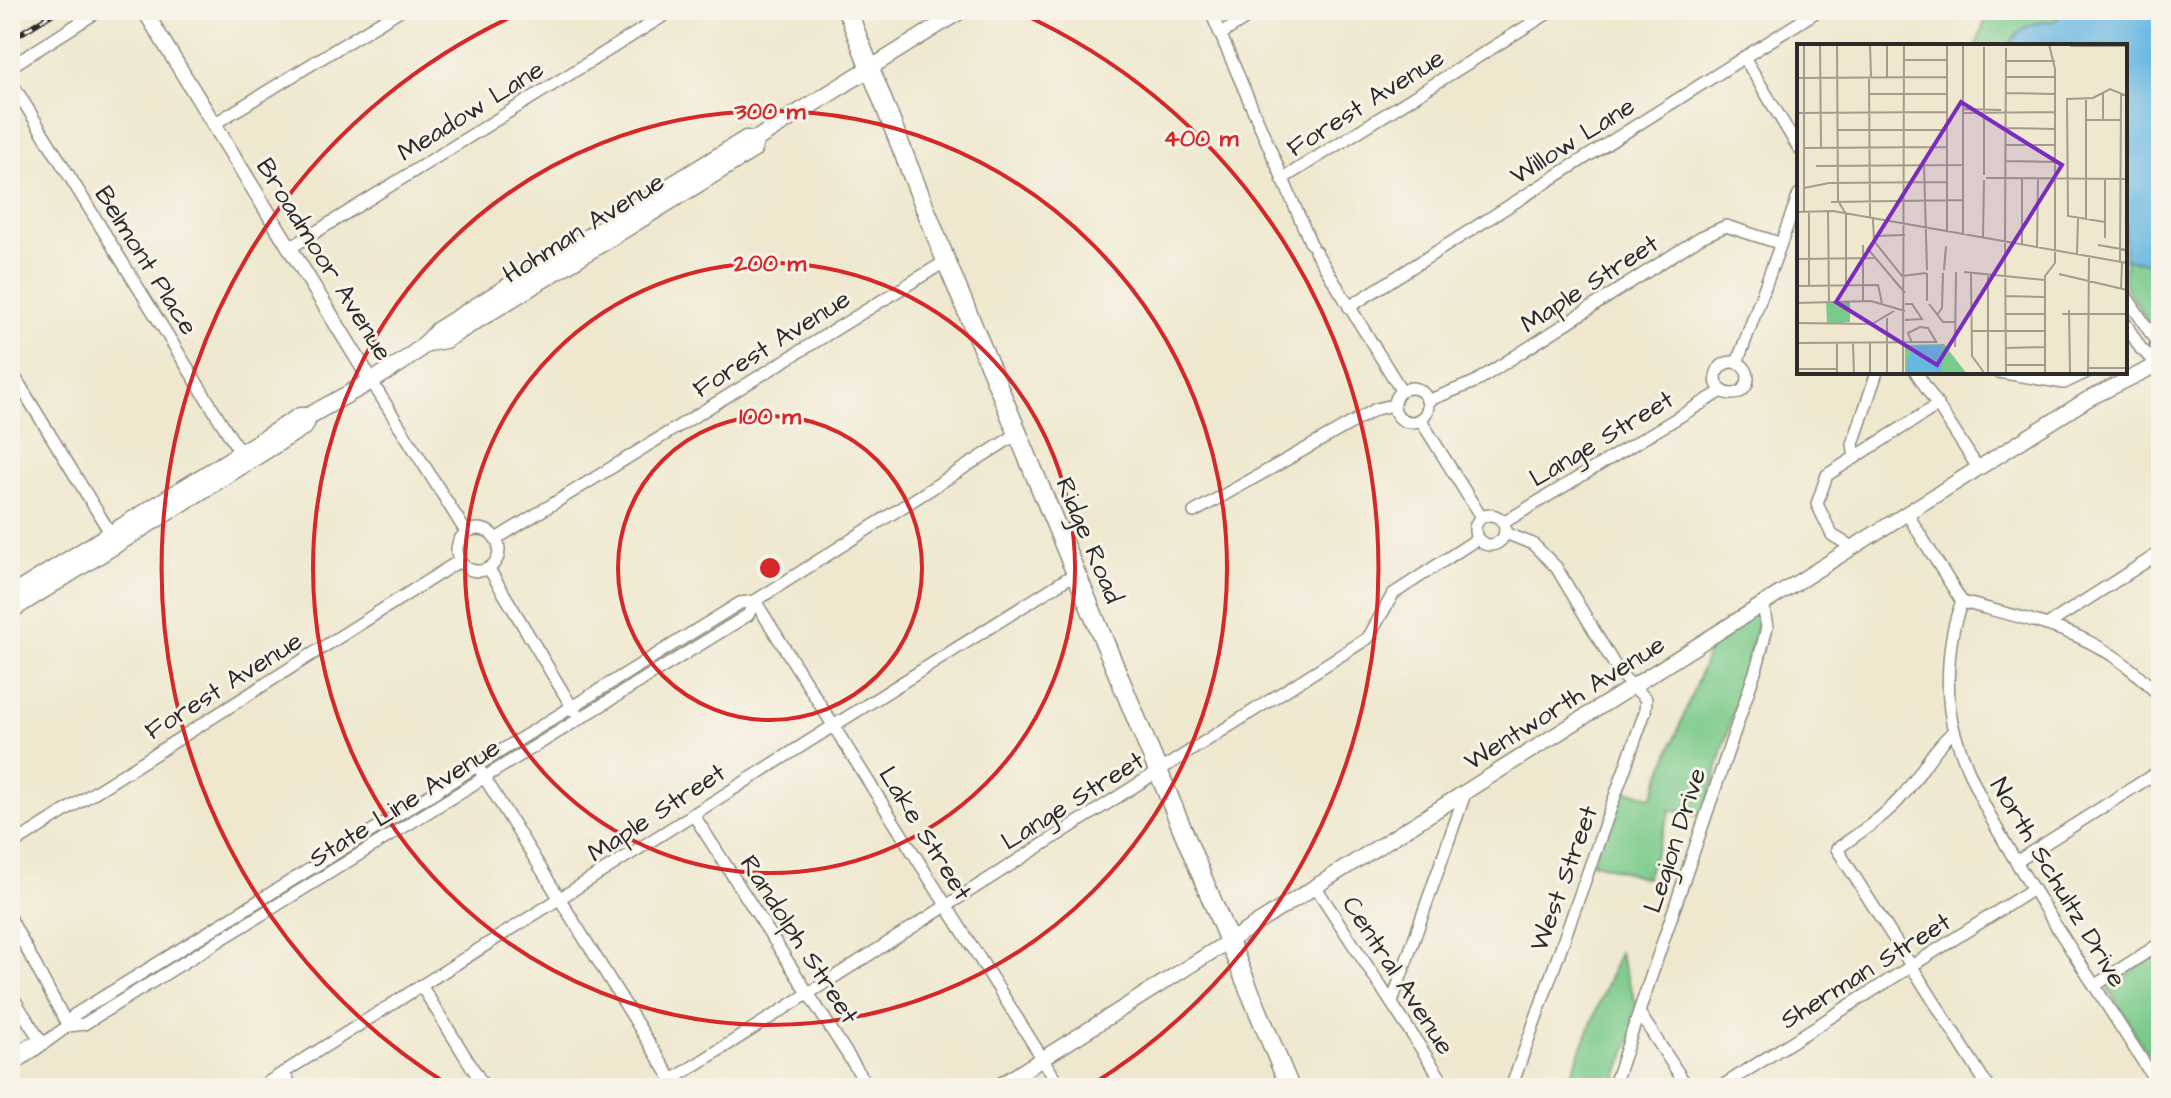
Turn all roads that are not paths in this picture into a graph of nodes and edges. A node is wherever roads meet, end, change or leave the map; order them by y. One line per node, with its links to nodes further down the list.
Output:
1 (100, 10): 13 (street)
2 (144, 10): 16 (street, Broadmoor Avenue)
3 (400, 10): 16 (street)
4 (673, 10): 21 (street, Meadow Lane)
5 (847, 10): 14 (main road, Ridge Road)
6 (963, 10): 14 (street, Hohman Avenue)
7 (1210, 10): 11 (street)
8 (1259, 10): 11 (street)
9 (1553, 10): 18 (street, Forest Avenue)
10 (1819, 10): 12 (street, Willow Lane)
11 (1221, 34): 18 (street)
12 (1744, 57): 17 (street); 24 (street, Willow Lane)
13 (10, 67)
14 (870, 68): 22 (main road, Ridge Road); 33 (main road, Hohman Avenue)
15 (10, 80): 41 (street, Belmont Place)
16 (214, 124): 21 (street, Broadmoor Avenue)
17 (1797, 146)
18 (1282, 179): 24 (street)
19 (1797, 199): 20 (street)
20 (1779, 243): 26 (street); 36 (street, Maple Street)
21 (290, 248): 33 (street, Broadmoor Avenue)
22 (946, 261): 40 (main road, Ridge Road); 51 (street, Forest Avenue)
23 (2127, 300): 27 (street)
24 (1349, 307): 34 (street)
25 (2127, 326): 27 (street)
26 (1737, 363): 35 (street); 35 (street)
27 (2160, 365): 43 (street, Wentworth Avenue)
28 (10, 369): 50 (street)
29 (1876, 374): 42 (street)
30 (1917, 374): 38 (street)
31 (2010, 374): 32 (street)
32 (2083, 374)
33 (370, 379): 41 (main road, Hohman Avenue); 48 (street, Broadmoor Avenue)
34 (1401, 390): 36 (street); 37 (street)
35 (1722, 391): 47 (street, Lange Street)
36 (1427, 401): 39 (street)
37 (1393, 405): 39 (street); 44 (street)
38 (1938, 405): 42 (street); 43 (street)
39 (1420, 419): 46 (street)
40 (1017, 434): 58 (main road, Ridge Road); 60 (street, State Line Avenue)
41 (243, 458): 50 (main road, Hohman Avenue)
42 (1855, 458): 49 (street)
43 (1978, 468): 45 (street, Wentworth Avenue)
44 (1194, 512)
45 (1906, 512): 53 (street, Wentworth Avenue); 61 (street)
46 (1481, 517): 47 (street); 52 (street)
47 (1504, 528): 52 (street); 65 (street)
48 (466, 532): 51 (street); 56 (street)
49 (1832, 535): 53 (street); 55 (street)
50 (114, 538): 59 (main road, Hohman Avenue); 63 (main road, Hohman Avenue)
51 (496, 539): 57 (street)
52 (1477, 539): 72 (street, Lange Street)
53 (1852, 547): 55 (street, Wentworth Avenue)
54 (2161, 552): 64 (street)
55 (1835, 558): 62 (street, Wentworth Avenue)
56 (459, 561): 57 (street); 77 (street, Forest Avenue)
57 (489, 569): 67 (street)
58 (1076, 573): 69 (street, Maple Street); 72 (main road, Ridge Road)
59 (10, 596)
60 (755, 601): 67 (street, State Line Avenue); 68 (street, State Line Avenue); 69 (street, Lake Street)
61 (1962, 602): 64 (street); 70 (street, North Schultz Drive)
62 (1763, 605): 65 (street, Wentworth Avenue); 94 (street, Legion Drive)
63 (10, 611)
64 (2047, 625): 66 (street)
65 (1633, 686): 75 (street, Wentworth Avenue); 110 (street, West Street)
66 (2161, 698)
67 (572, 707): 68 (street); 71 (street, State Line Avenue)
68 (579, 719): 74 (street, State Line Avenue)
69 (833, 726): 76 (street, Maple Street); 84 (street, Lake Street)
70 (1954, 731): 78 (street, North Schultz Drive); 88 (street)
71 (477, 766): 74 (street); 79 (street, State Line Avenue)
72 (1160, 770): 84 (street, Lange Street); 86 (main road, Ridge Road)
73 (2161, 770): 78 (street)
74 (484, 778): 82 (street, State Line Avenue); 83 (street)
75 (1466, 791): 80 (street, Wentworth Avenue); 93 (street)
76 (693, 814): 83 (street, Maple Street); 92 (street, Randolph Street)
77 (10, 846)
78 (2016, 862): 81 (street, North Schultz Drive)
79 (285, 886): 82 (street); 95 (street, State Line Avenue)
80 (1315, 886): 86 (street, Wentworth Avenue); 93 (street, Central Avenue)
81 (2033, 889): 88 (street, Sherman Street); 89 (street, North Schultz Drive)
82 (293, 897): 95 (street, State Line Avenue)
83 (560, 900): 90 (street, Maple Street); 101 (street)
84 (947, 906): 92 (street, Lange Street); 98 (street, Lake Street)
85 (10, 918): 95 (street)
86 (1230, 939): 98 (street, Wentworth Avenue); 108 (main road, Ridge Road)
87 (2161, 943): 89 (street)
88 (1913, 967): 113 (street, Sherman Street); 114 (street)
89 (2094, 986): 115 (street, North Schultz Drive)
90 (422, 987): 100 (street, Maple Street); 104 (street)
91 (10, 993): 96 (street)
92 (810, 993): 101 (street, Lange Street); 105 (street, Randolph Street)
93 (1392, 1002): 109 (street, Central Avenue)
94 (1640, 1014): 111 (street, Legion Drive); 112 (street)
95 (68, 1026): 96 (street, State Line Avenue)
96 (42, 1043): 97 (street, State Line Avenue); 99 (street, State Line Avenue)
97 (10, 1057)
98 (1042, 1059): 106 (street, Wentworth Avenue); 107 (street, Lake Street)
99 (10, 1068)
100 (283, 1073): 102 (street, Maple Street); 103 (street)
101 (674, 1084)
102 (259, 1088)
103 (293, 1088)
104 (485, 1088)
105 (869, 1088)
106 (996, 1088)
107 (1061, 1088)
108 (1290, 1088)
109 (1447, 1088)
110 (1511, 1088)
111 (1613, 1088)
112 (1688, 1088)
113 (1719, 1088)
114 (1989, 1088)
115 (2160, 1088)

